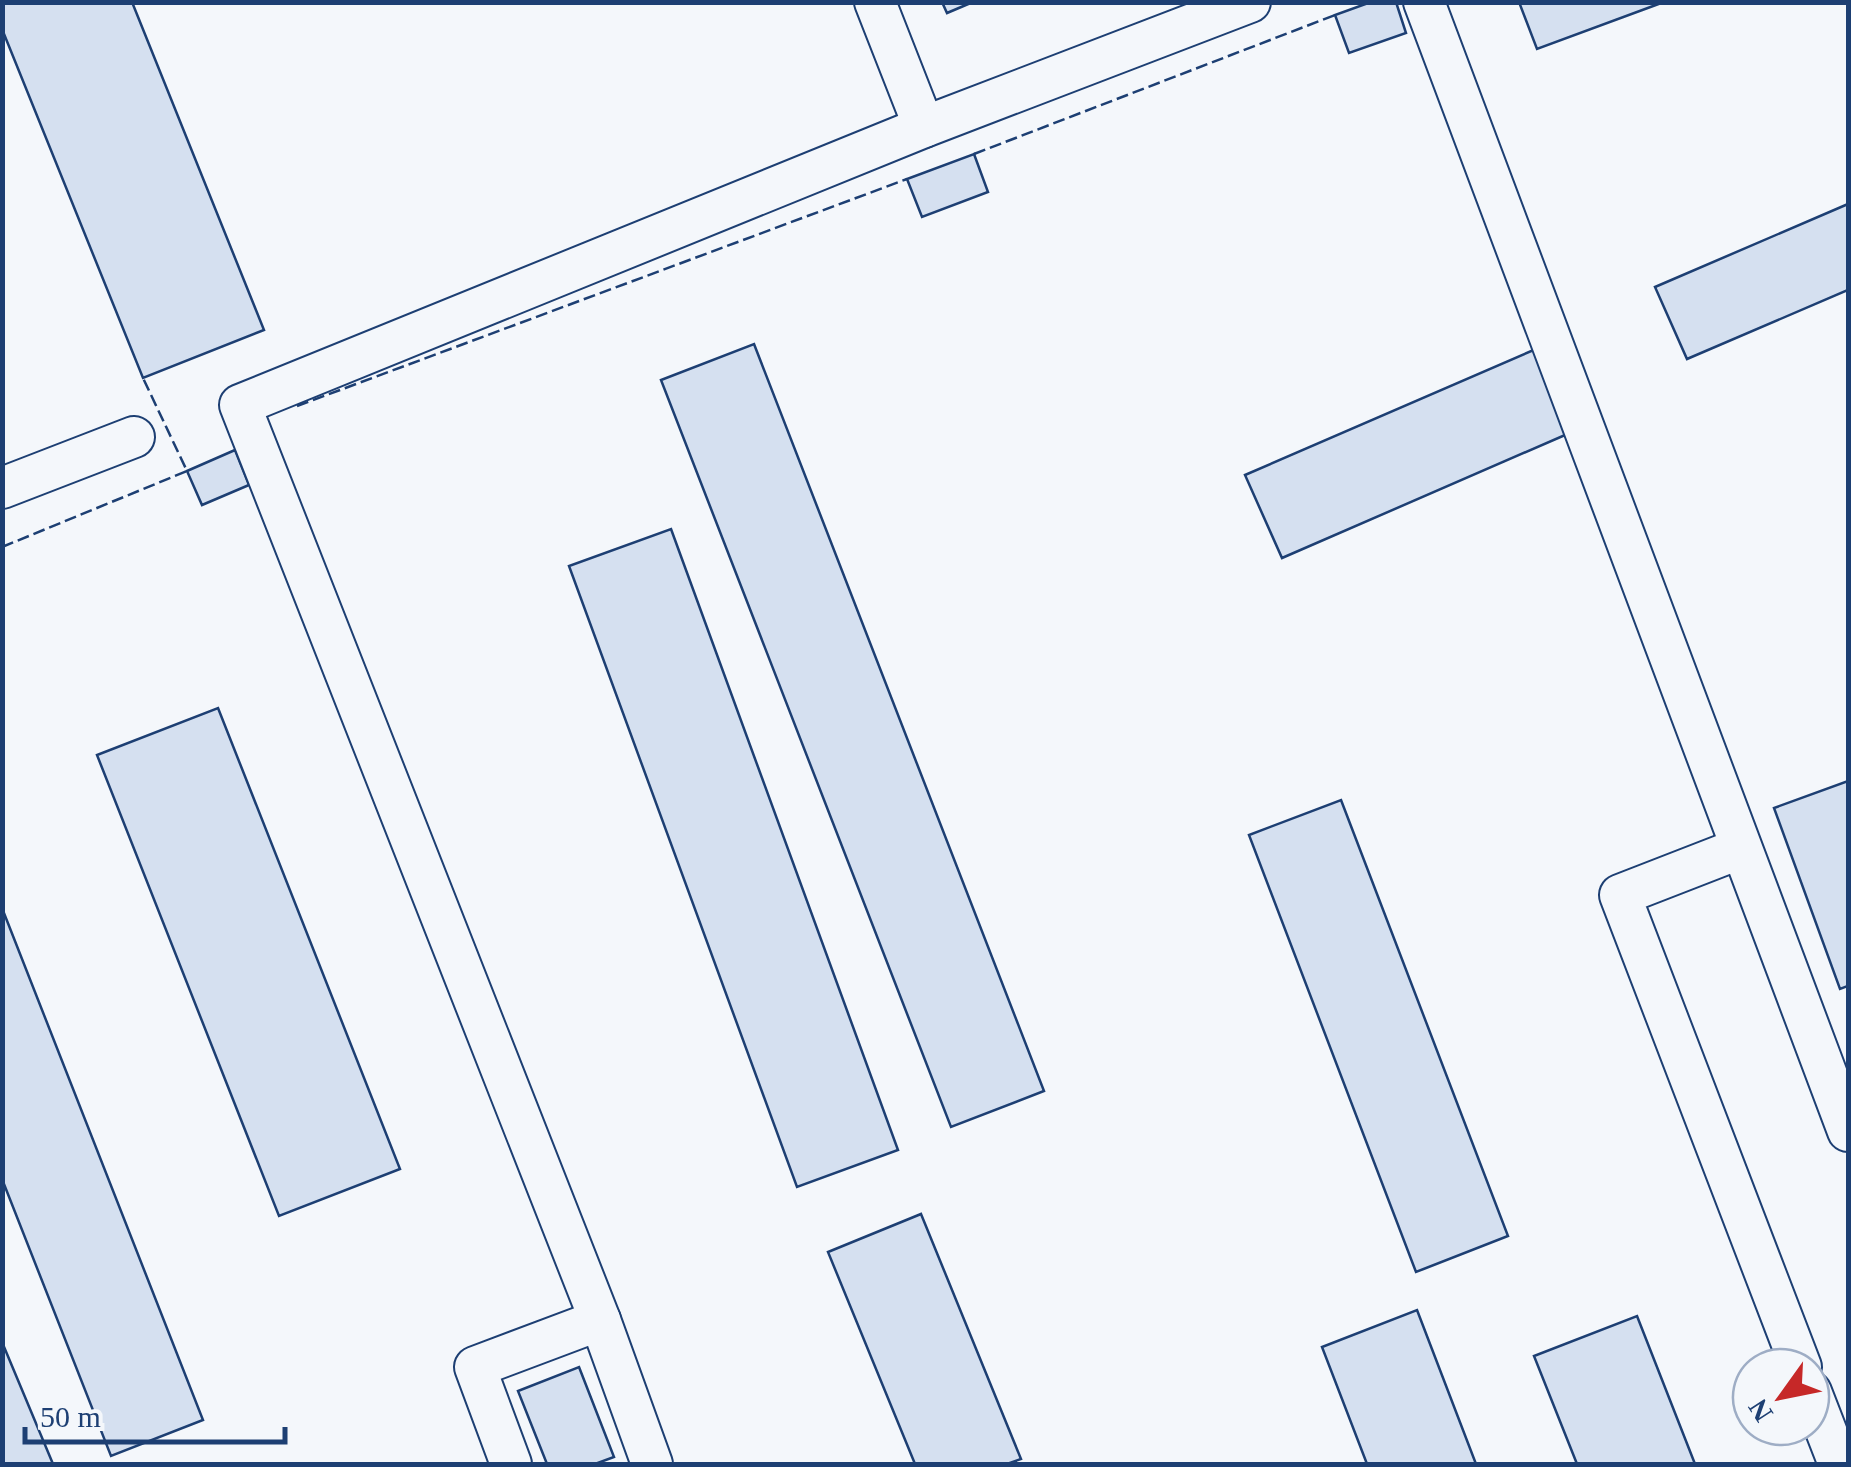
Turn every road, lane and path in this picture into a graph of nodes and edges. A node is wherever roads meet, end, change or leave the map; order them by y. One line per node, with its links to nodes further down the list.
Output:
1 (875, 2): 4 (lane)
2 (1250, 2): 4 (lane)
3 (1424, 2): 7 (lane)
4 (924, 127): 9 (lane)
5 (134, 438): 6 (lane)
6 (2, 488)
7 (1741, 848): 8 (lane); 10 (lane)
8 (1848, 1131)
9 (600, 1320): 11 (lane); 12 (lane)
10 (1793, 1347)
11 (511, 1464)
12 (652, 1464)

